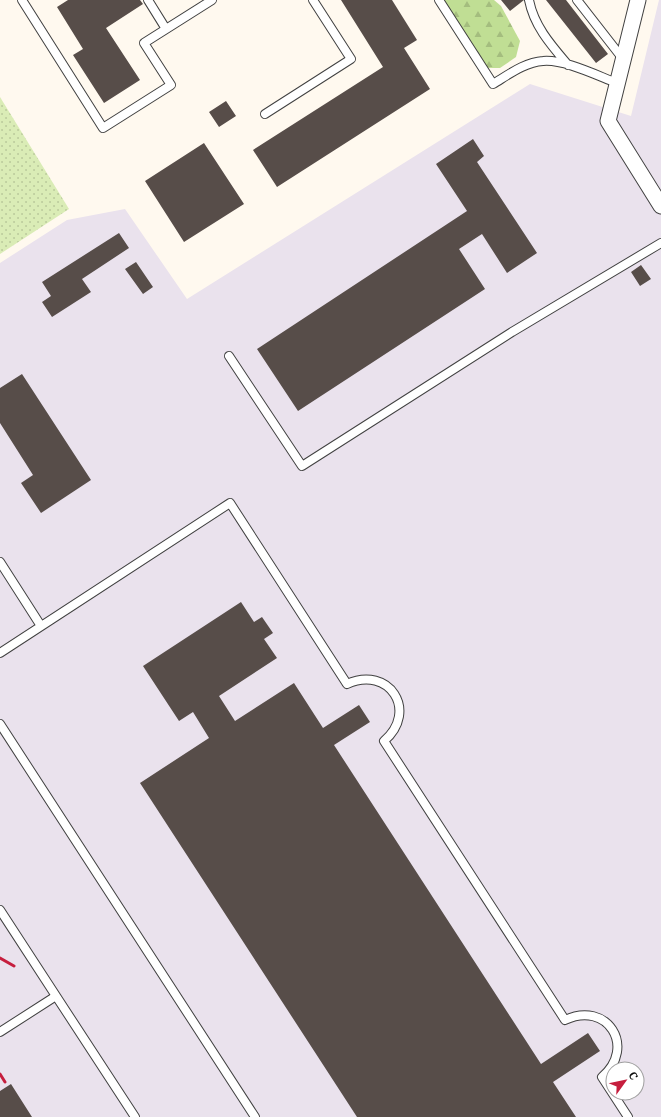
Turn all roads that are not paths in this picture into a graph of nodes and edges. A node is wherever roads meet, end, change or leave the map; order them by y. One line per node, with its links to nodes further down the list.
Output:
1 (22, 0): 9 (lane)
2 (148, 0): 9 (lane)
3 (212, 0): 9 (lane)
4 (313, 0): 13 (lane)
5 (439, 0): 11 (lane)
6 (529, 0): 11 (lane)
7 (576, 0): 10 (lane)
8 (638, 0): 10 (street)
9 (166, 29)
10 (623, 59): 12 (street)
11 (568, 65): 12 (lane)
12 (617, 83): 14 (street)
13 (265, 114)
14 (661, 206)
15 (661, 243): 16 (lane)
16 (230, 356)
17 (0, 562): 18 (lane)
18 (41, 626): 19 (lane); 26 (lane)
19 (0, 652)
20 (0, 724): 25 (lane)
21 (0, 910): 22 (lane)
22 (56, 996): 23 (lane); 24 (lane)
23 (0, 1032)
24 (135, 1117)
25 (255, 1117)
26 (628, 1117)

